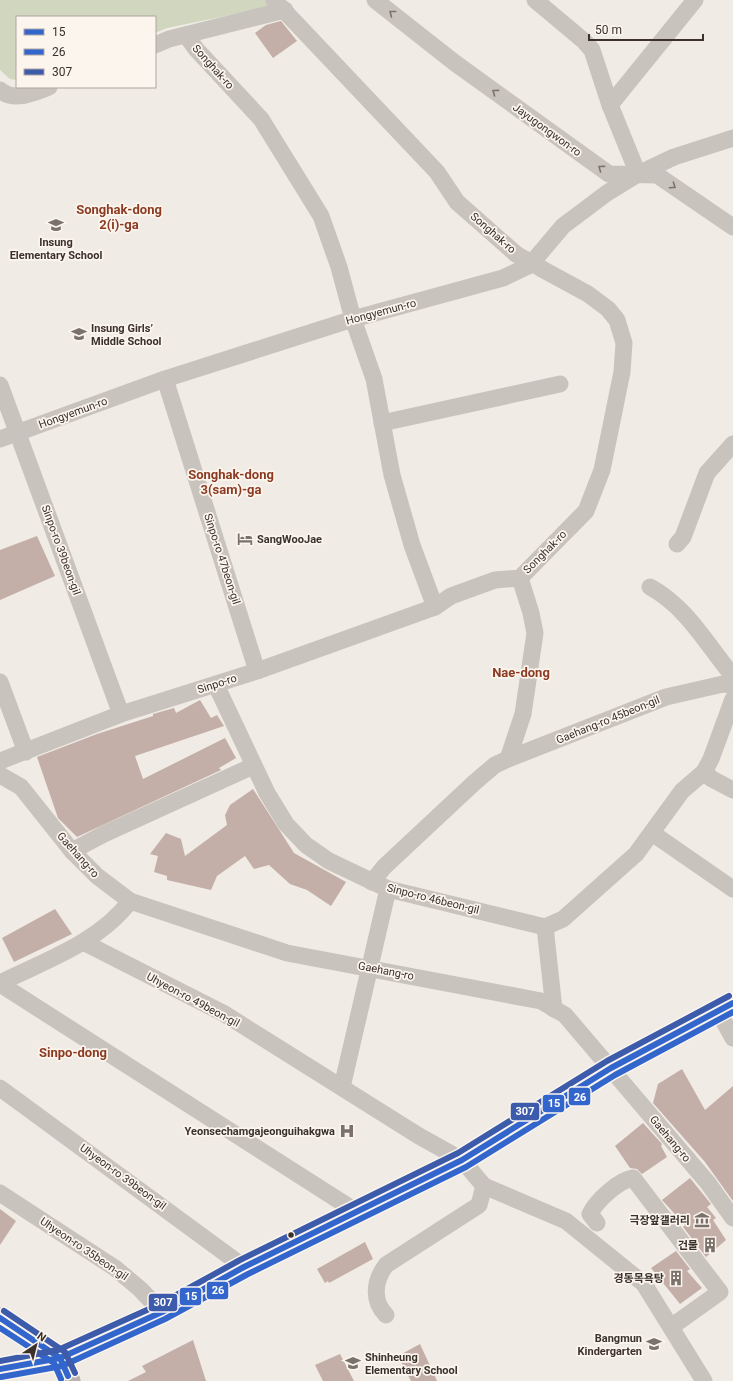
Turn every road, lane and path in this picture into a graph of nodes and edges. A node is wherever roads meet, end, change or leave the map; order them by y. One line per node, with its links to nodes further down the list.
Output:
1 (374, 0): 11 (street, Jayugongwon-ro, one-way to 1)
2 (535, 0): 9 (street)
3 (695, 0): 9 (street)
4 (280, 5): 5 (street); 22 (street, Songhak-ro, bridge)
5 (186, 35): 6 (street); 13 (street, Songhak-ro)
6 (156, 45)
7 (46, 88): 8 (street)
8 (0, 90)
9 (610, 105): 11 (street)
10 (733, 138): 11 (street, Hongyemun-ro)
11 (638, 174): 12 (street, Jayugongwon-ro, one-way to 12); 13 (street, Hongyemun-ro)
12 (733, 227)
13 (353, 319): 14 (street, Hongyemun-ro); 17 (street, Songhak-ro)
14 (165, 379): 18 (street, Hongyemun-ro); 25 (street, Sinpo-ro 47beon-gil)
15 (560, 384): 17 (street)
16 (0, 385): 18 (street, Sinpo-ro 39beon-gil)
17 (382, 423): 24 (street, Songhak-ro)
18 (17, 433): 19 (street, Hongyemun-ro); 31 (street, Sinpo-ro 39beon-gil)
19 (0, 439)
20 (733, 444): 21 (street)
21 (677, 544)
22 (520, 578): 24 (street, Songhak-ro); 33 (street)
23 (650, 587): 26 (street)
24 (435, 607): 25 (street, Sinpo-ro)
25 (258, 671): 28 (street, Sinpo-ro)
26 (733, 676)
27 (0, 682): 32 (street)
28 (216, 685): 31 (street, Sinpo-ro); 35 (street, Sinpo-ro 46beon-gil)
29 (733, 685): 33 (street, Gaehang-ro 45beon-gil)
30 (733, 699): 36 (street)
31 (121, 714): 32 (street, Sinpo-ro)
32 (26, 752): 34 (street, Sinpo-ro)
33 (508, 759): 41 (street, Gaehang-ro 45beon-gil)
34 (0, 761)
35 (252, 766): 40 (street); 41 (street, Sinpo-ro 46beon-gil)
36 (704, 772): 38 (street); 39 (street)
37 (0, 775): 40 (street, Gaehang-ro)
38 (733, 790)
39 (652, 833): 43 (street); 45 (street)
40 (72, 851): 44 (street, Gaehang-ro)
41 (372, 882): 42 (street, Sinpo-ro 46beon-gil)
42 (388, 889): 45 (street, Sinpo-ro 46beon-gil); 47 (street)
43 (733, 889)
44 (130, 901): 46 (street); 47 (street, Gaehang-ro)
45 (545, 927): 50 (street)
46 (83, 942): 48 (street); 54 (street, Uhyeon-ro 49beon-gil)
47 (369, 968): 50 (street, Gaehang-ro); 54 (street)
48 (0, 984): 59 (street)
49 (733, 1003): 51 (street)
50 (554, 1008): 53 (street, Gaehang-ro)
51 (718, 1011): 52 (street); 53 (street)
52 (733, 1038)
53 (611, 1068): 56 (street); 60 (street, Gaehang-ro)
54 (342, 1087): 56 (street, Uhyeon-ro 49beon-gil)
55 (0, 1088): 62 (street, Uhyeon-ro 39beon-gil)
56 (462, 1160): 57 (street); 59 (street)
57 (484, 1186): 64 (street); 66 (street)
58 (0, 1193): 63 (street, Uhyeon-ro 35beon-gil)
59 (357, 1212): 62 (street)
60 (733, 1218)
61 (597, 1223): 66 (street)
62 (244, 1267): 63 (street)
63 (162, 1312): 67 (street)
64 (386, 1315)
65 (0, 1318): 67 (main road)
66 (671, 1327): 70 (street)
67 (60, 1358): 68 (street); 69 (main road)
68 (0, 1369)
69 (70, 1381)
70 (704, 1381)

